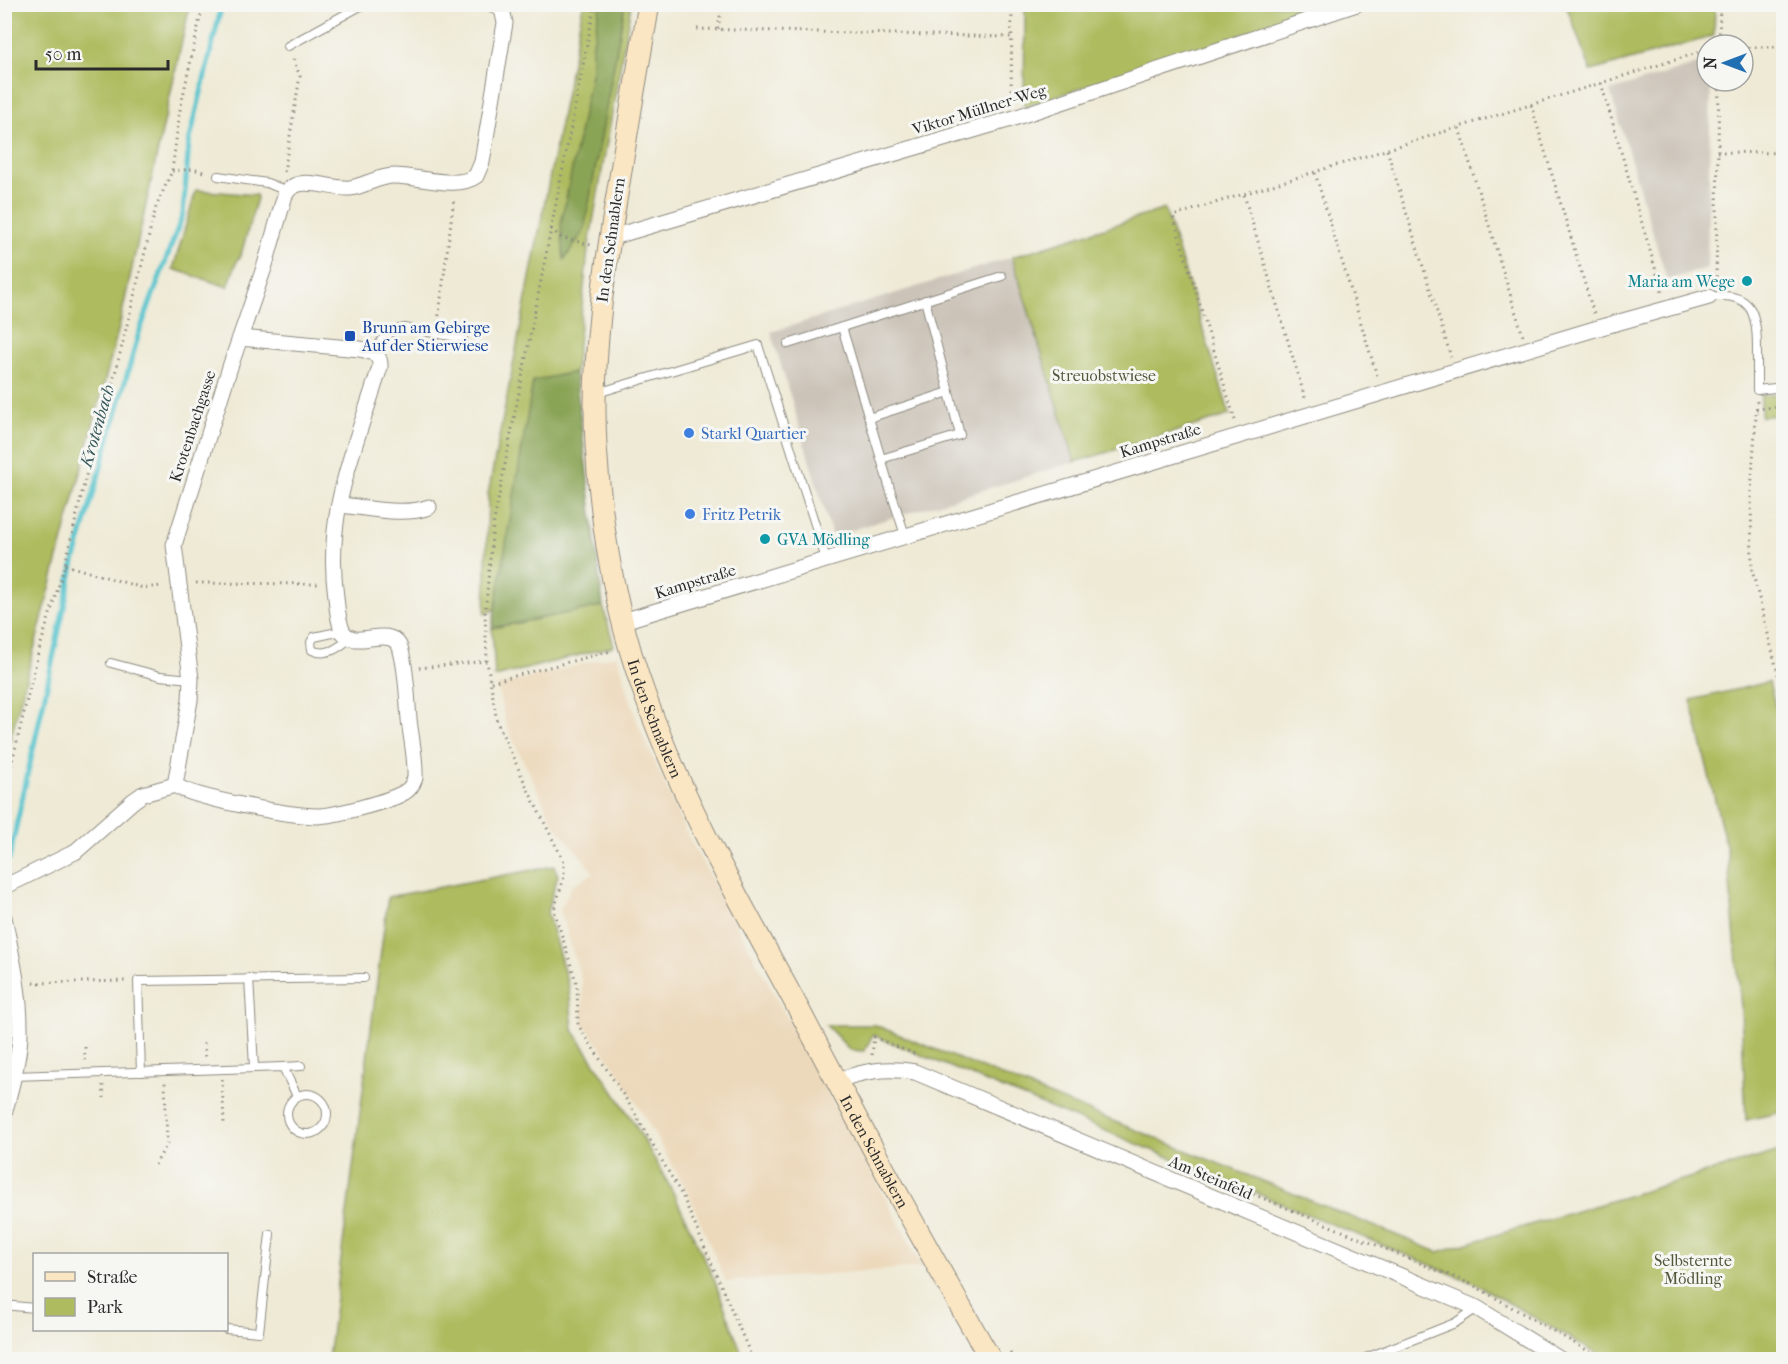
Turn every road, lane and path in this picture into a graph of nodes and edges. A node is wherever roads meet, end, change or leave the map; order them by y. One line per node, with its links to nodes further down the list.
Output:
1 (203, 4): 27 (path)
2 (364, 4): 14 (lane)
3 (492, 4): 30 (street)
4 (595, 4): 33 (path)
5 (649, 4): 34 (street, In den Schnablern)
6 (722, 4): 11 (path)
7 (1012, 4): 13 (path)
8 (1357, 4): 21 (street, Viktor Müllner-Weg)
9 (1720, 4): 12 (path)
10 (697, 29): 11 (path)
11 (718, 30): 13 (path)
12 (1719, 33)
13 (1011, 38): 21 (path)
14 (288, 46): 31 (path)
15 (1755, 47): 16 (path)
16 (1784, 47)
17 (1695, 54): 18 (path)
18 (1601, 83): 20 (path); 38 (path)
19 (1719, 93): 24 (path)
20 (1530, 105): 22 (path); 40 (path)
21 (1011, 119): 34 (street, Viktor Müllner-Weg)
22 (1459, 128): 23 (path); 45 (path)
23 (1387, 150): 28 (path); 47 (path)
24 (1718, 152): 25 (path); 36 (path)
25 (1784, 153)
26 (193, 169): 27 (path)
27 (172, 171): 63 (path)
28 (1315, 172): 32 (path); 51 (path)
29 (218, 176): 31 (lane)
30 (456, 182): 31 (street); 41 (path)
31 (284, 189): 42 (street, Krotenbachgasse)
32 (1244, 194): 55 (path); 57 (path)
33 (551, 230): 34 (path); 68 (path)
34 (609, 238): 52 (street, In den Schnablern)
35 (1002, 276): 37 (lane)
36 (1712, 297): 38 (street, Kampstraße); 49 (lane)
37 (925, 300): 39 (lane); 50 (lane)
38 (1667, 308): 40 (street, Kampstraße)
39 (842, 327): 44 (lane); 56 (lane)
40 (1598, 328): 45 (street, Kampstraße)
41 (436, 333): 43 (lane); 46 (lane)
42 (240, 338): 46 (street); 64 (street, Krotenbachgasse)
43 (463, 338)
44 (788, 344)
45 (1527, 349): 47 (street, Kampstraße)
46 (375, 353): 59 (street)
47 (1455, 370): 51 (street, Kampstraße)
48 (1784, 387): 49 (lane)
49 (1757, 390): 54 (path)
50 (949, 392): 56 (lane); 58 (lane)
51 (1382, 392): 55 (street, Kampstraße)
52 (596, 393): 62 (lane); 66 (street, In den Schnablern)
53 (1784, 405): 54 (path)
54 (1756, 409): 73 (path)
55 (1310, 414): 57 (street, Kampstraße)
56 (869, 418): 58 (lane)
57 (1240, 435): 61 (street, Kampstraße)
58 (881, 459): 61 (lane)
59 (339, 504): 60 (street); 65 (street)
60 (429, 507)
61 (905, 535): 62 (street, Kampstraße)
62 (826, 559): 66 (street, Kampstraße)
63 (65, 565): 64 (path); 75 (path)
64 (179, 584): 65 (path); 71 (street, Krotenbachgasse)
65 (334, 584): 70 (street)
66 (623, 621): 67 (street, In den Schnablern)
67 (630, 648): 72 (path); 90 (street, In den Schnablern)
68 (488, 661): 70 (path); 72 (path)
69 (111, 663): 71 (lane)
70 (405, 669): 74 (street)
71 (191, 679): 74 (street, Krotenbachgasse)
72 (491, 682): 100 (path)
73 (1784, 698)
74 (174, 785): 76 (street)
75 (4, 795)
76 (4, 887)
77 (4, 917): 81 (street)
78 (249, 978): 79 (lane); 80 (lane); 84 (lane)
79 (364, 978)
80 (138, 981): 81 (path); 88 (lane)
81 (16, 983): 82 (street)
82 (11, 998): 89 (street)
83 (301, 1066): 85 (lane)
84 (254, 1067): 85 (lane); 86 (lane)
85 (283, 1067): 91 (lane)
86 (221, 1070): 87 (lane); 93 (path)
87 (164, 1071): 88 (lane); 94 (path)
88 (141, 1072): 89 (lane)
89 (14, 1076): 92 (street)
90 (836, 1081): 98 (street, Am Steinfeld); 101 (street, In den Schnablern)
91 (297, 1096): 91 (lane)
92 (4, 1114)
93 (224, 1123)
94 (155, 1165)
95 (270, 1234): 99 (lane)
96 (4, 1305): 97 (lane)
97 (33, 1308)
98 (1477, 1308): 102 (lane); 103 (street, Am Steinfeld)
99 (228, 1329)
100 (753, 1359)
101 (991, 1359)
102 (1361, 1359)
103 (1561, 1359)

